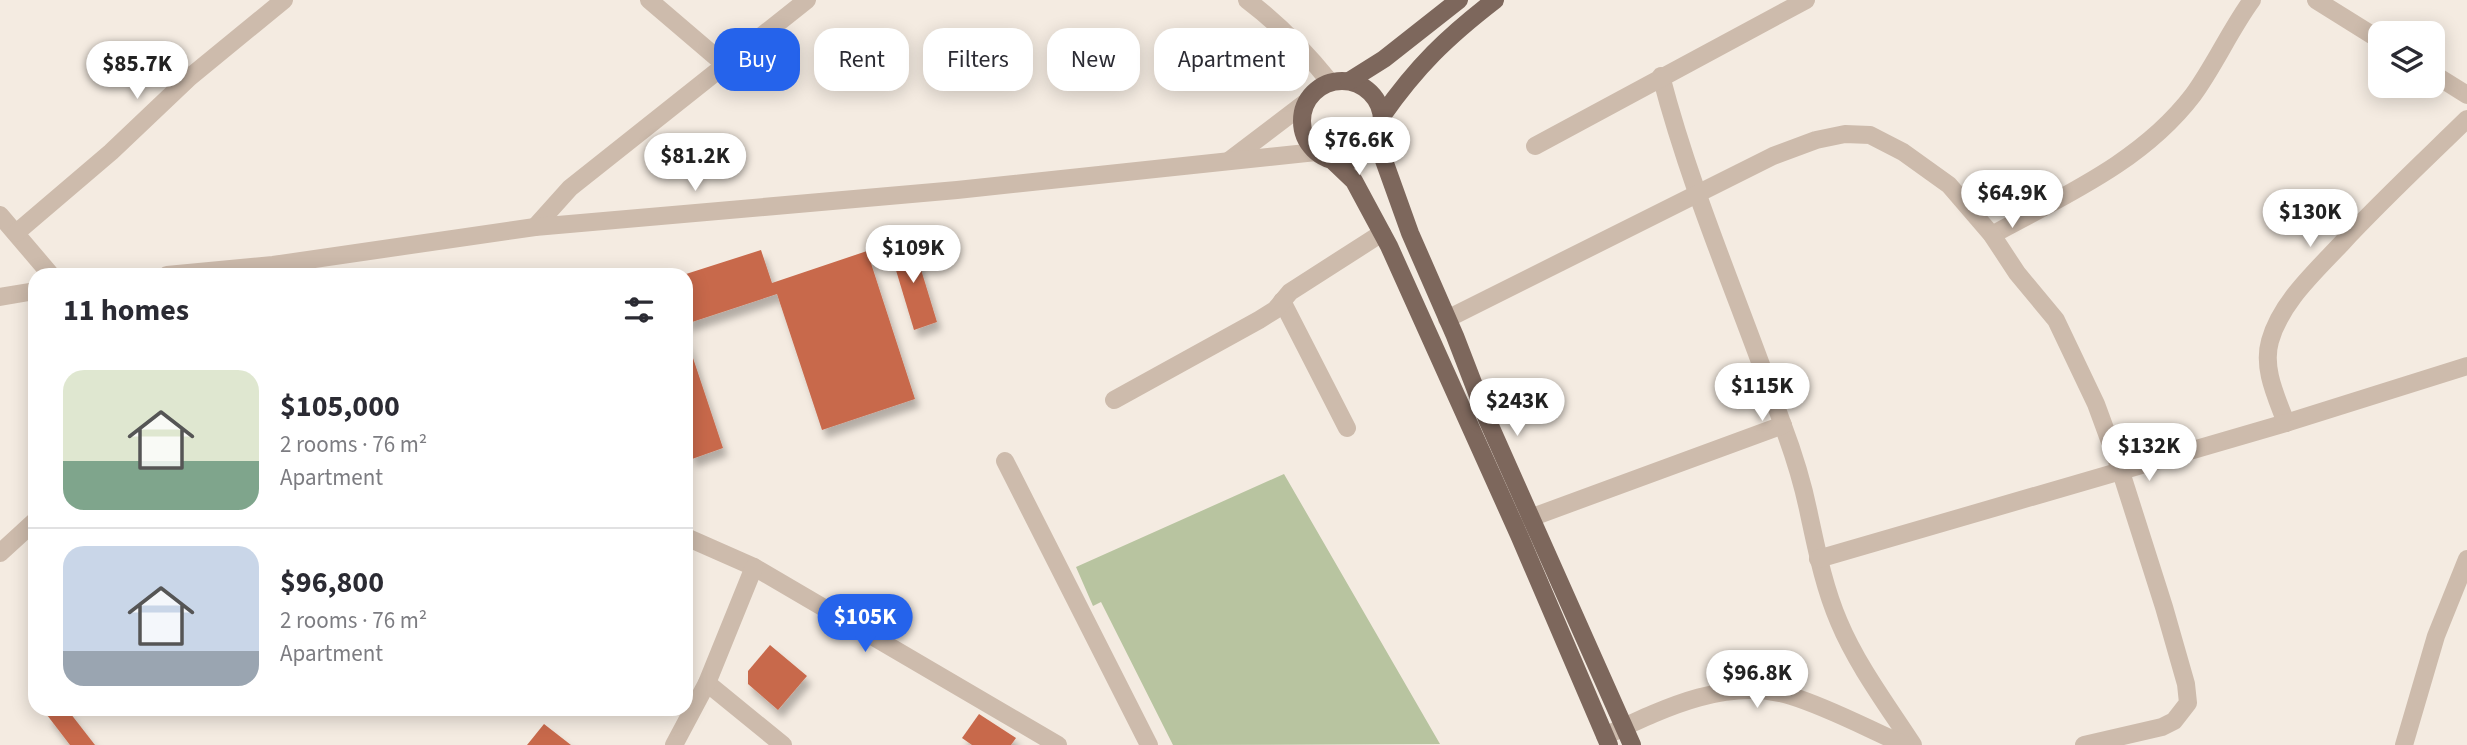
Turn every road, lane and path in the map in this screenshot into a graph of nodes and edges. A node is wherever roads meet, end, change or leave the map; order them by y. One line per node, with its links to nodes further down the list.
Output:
1 (284, 0): 29 (street)
2 (649, 0): 12 (street)
3 (807, 0): 10 (street)
4 (1247, 0): 17 (street)
5 (1459, 0): 15 (main road)
6 (1495, 0): 20 (main road)
7 (1806, 0): 14 (street)
8 (2252, 0): 31 (street)
9 (2316, 0): 11 (street)
10 (771, 28)
11 (2368, 32)
12 (714, 55)
13 (714, 72): 28 (street)
14 (1661, 76): 23 (street); 26 (street)
15 (1349, 81): 17 (main road); 20 (main road)
16 (2445, 81): 18 (street)
17 (1330, 82): 19 (main road)
18 (2467, 95)
19 (1305, 103): 24 (main road); 25 (street)
20 (1382, 116): 22 (main road)
21 (2467, 119): 40 (street)
22 (1377, 141): 24 (main road); 37 (main road)
23 (1535, 146)
24 (1324, 156): 25 (street); 30 (main road)
25 (1229, 160): 28 (street)
26 (1697, 195): 31 (street); 37 (street); 41 (street)
27 (0, 215): 29 (street)
28 (535, 227): 33 (street)
29 (16, 233): 32 (street)
30 (1382, 233): 36 (street); 56 (main road)
31 (1992, 235): 44 (street)
32 (45, 268)
33 (241, 268)
34 (28, 292): 35 (street)
35 (0, 296)
36 (1282, 301): 39 (street); 42 (street)
37 (1447, 319): 45 (main road)
38 (2467, 366): 40 (street)
39 (1114, 400)
40 (2286, 424): 44 (street)
41 (1783, 425): 45 (street); 49 (street)
42 (1347, 428)
43 (1005, 461): 60 (street)
44 (2121, 472): 49 (street); 64 (street)
45 (1530, 518): 55 (main road)
46 (28, 527): 48 (street)
47 (693, 540): 51 (street)
48 (0, 553)
49 (1818, 559): 63 (street)
50 (2467, 559): 65 (street)
51 (754, 567): 52 (street); 59 (street)
52 (707, 683): 53 (street); 58 (street)
53 (693, 709)
54 (689, 716): 57 (street)
55 (1623, 727): 56 (street); 61 (main road); 62 (street)
56 (1607, 740)
57 (674, 745)
58 (783, 745)
59 (1058, 745)
60 (1149, 745)
61 (1632, 745)
62 (1905, 745)
63 (1913, 745)
64 (2084, 745)
65 (2404, 745)

